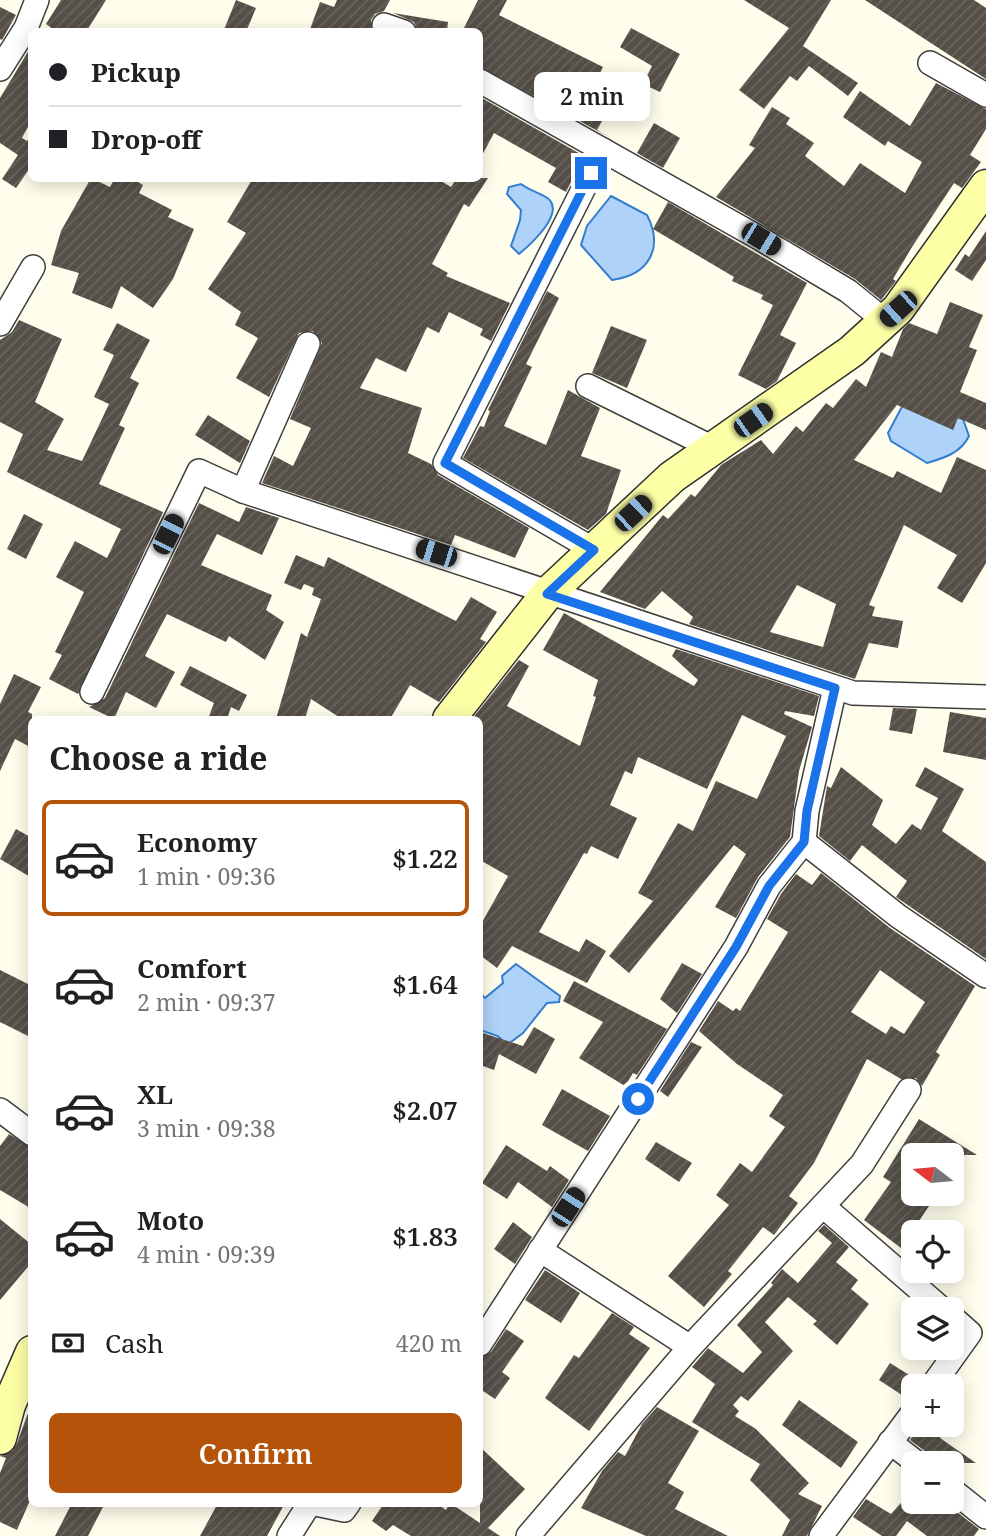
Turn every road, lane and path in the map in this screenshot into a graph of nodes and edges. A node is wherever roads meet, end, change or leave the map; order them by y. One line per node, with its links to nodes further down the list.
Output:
1 (37, 0): 3 (street)
2 (930, 63): 5 (street)
3 (0, 69)
4 (483, 83): 6 (street)
5 (986, 95)
6 (603, 150): 9 (street); 15 (street)
7 (986, 186): 9 (main road)
8 (33, 267): 10 (street)
9 (885, 321): 13 (main road)
10 (0, 324)
11 (308, 344): 14 (street)
12 (588, 386): 13 (street)
13 (713, 448): 15 (main road)
14 (243, 491): 16 (street); 18 (street)
15 (594, 550): 16 (main road)
16 (547, 594): 17 (street); 20 (main road)
17 (835, 688): 19 (street); 21 (street)
18 (92, 692)
19 (986, 697)
20 (451, 716)
21 (804, 842): 22 (street); 27 (street)
22 (986, 976)
23 (909, 1090): 26 (street)
24 (0, 1110): 25 (street)
25 (28, 1131)
26 (823, 1206): 28 (street); 32 (street)
27 (540, 1250): 30 (street); 32 (street)
28 (928, 1297)
29 (964, 1328): 31 (street)
30 (483, 1339)
31 (964, 1341)
32 (690, 1347): 44 (street)
33 (28, 1361): 35 (main road)
34 (901, 1427): 36 (street)
35 (0, 1438)
36 (890, 1442): 37 (street); 45 (street)
37 (902, 1451)
38 (964, 1500): 42 (street)
39 (308, 1507): 43 (street)
40 (330, 1507): 41 (street)
41 (346, 1507)
42 (986, 1517)
43 (289, 1536)
44 (528, 1536)
45 (821, 1536)

